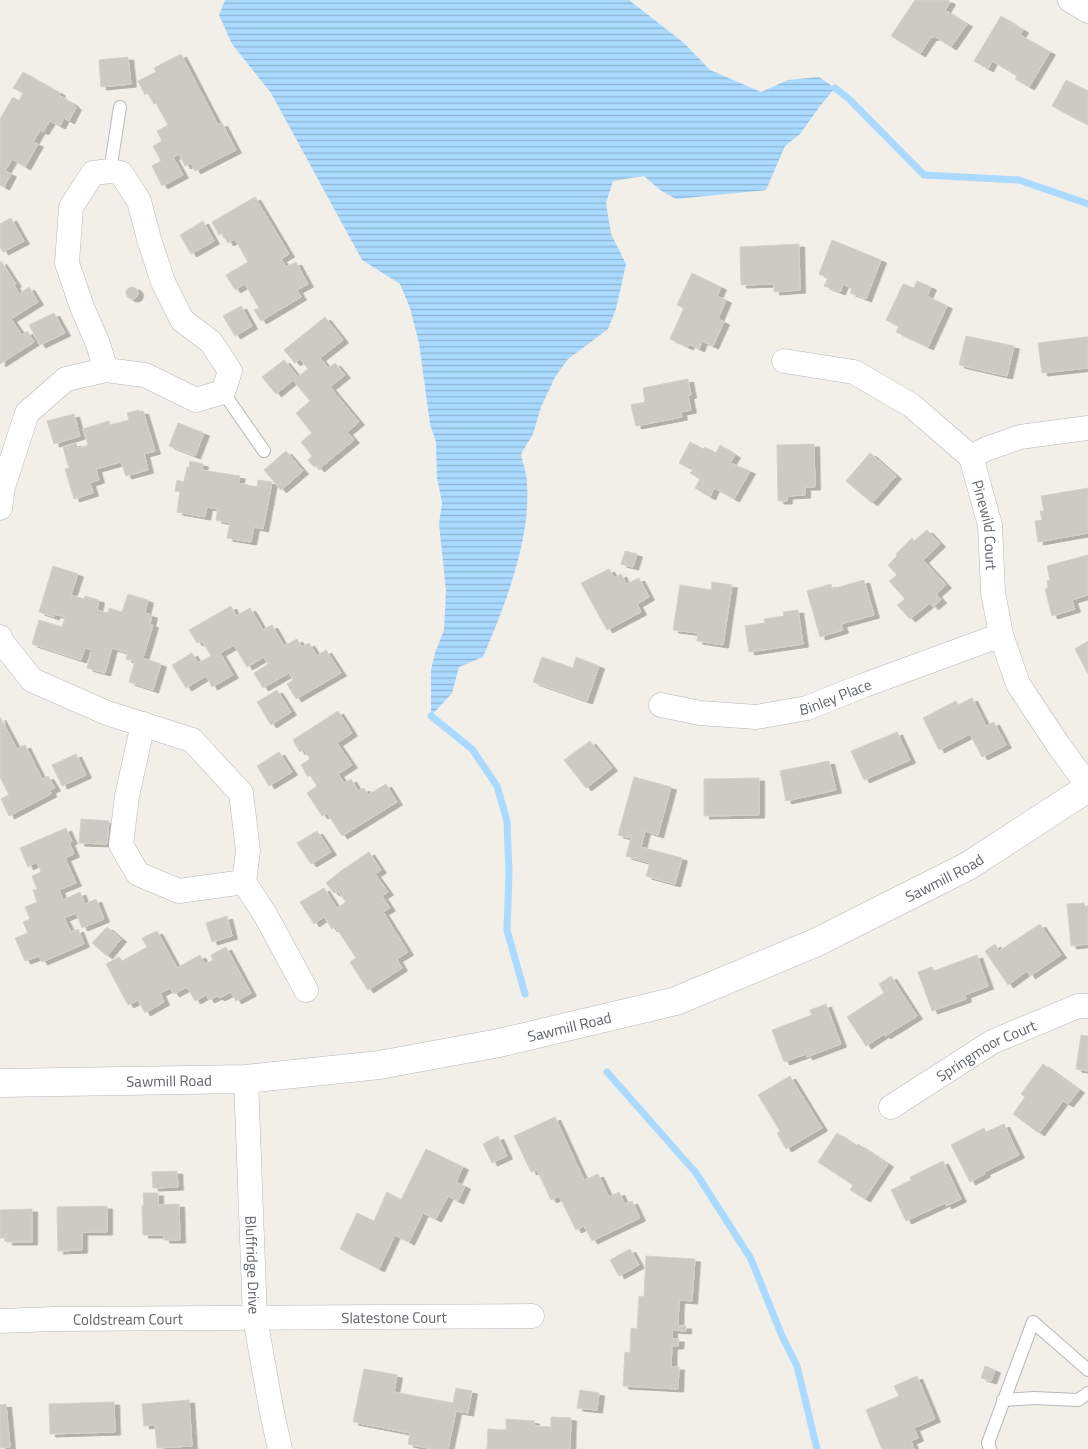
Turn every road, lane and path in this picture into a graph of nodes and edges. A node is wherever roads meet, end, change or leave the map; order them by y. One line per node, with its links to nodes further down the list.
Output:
1 (1070, 0): 2 (street)
2 (1088, 11)
3 (120, 107): 4 (lane)
4 (110, 171): 6 (street); 7 (street)
5 (784, 361): 10 (street)
6 (106, 370): 7 (street); 11 (street)
7 (223, 392): 9 (lane)
8 (1088, 428): 10 (street)
9 (264, 451)
10 (971, 457): 12 (street, Pinewild Court)
11 (1, 494)
12 (1001, 635): 14 (street, Binley Place); 16 (street, Pinewild Court)
13 (0, 637): 15 (street)
14 (661, 705)
15 (143, 724): 17 (street); 17 (street)
16 (1088, 787): 20 (street, Sawmill Road)
17 (244, 882): 18 (street)
18 (306, 990)
19 (1088, 1006): 22 (street, Springmoor Court)
20 (246, 1079): 21 (street, Sawmill Road); 24 (street, Bluffridge Drive)
21 (0, 1083)
22 (891, 1107)
23 (532, 1316): 24 (street, Slatestone Court)
24 (255, 1318): 25 (street, Coldstream Court); 29 (street, Bluffridge Drive)
25 (0, 1321)
26 (1088, 1370): 28 (lane)
27 (1088, 1393): 28 (lane)
28 (1003, 1400): 30 (lane)
29 (280, 1449)
30 (990, 1449)

